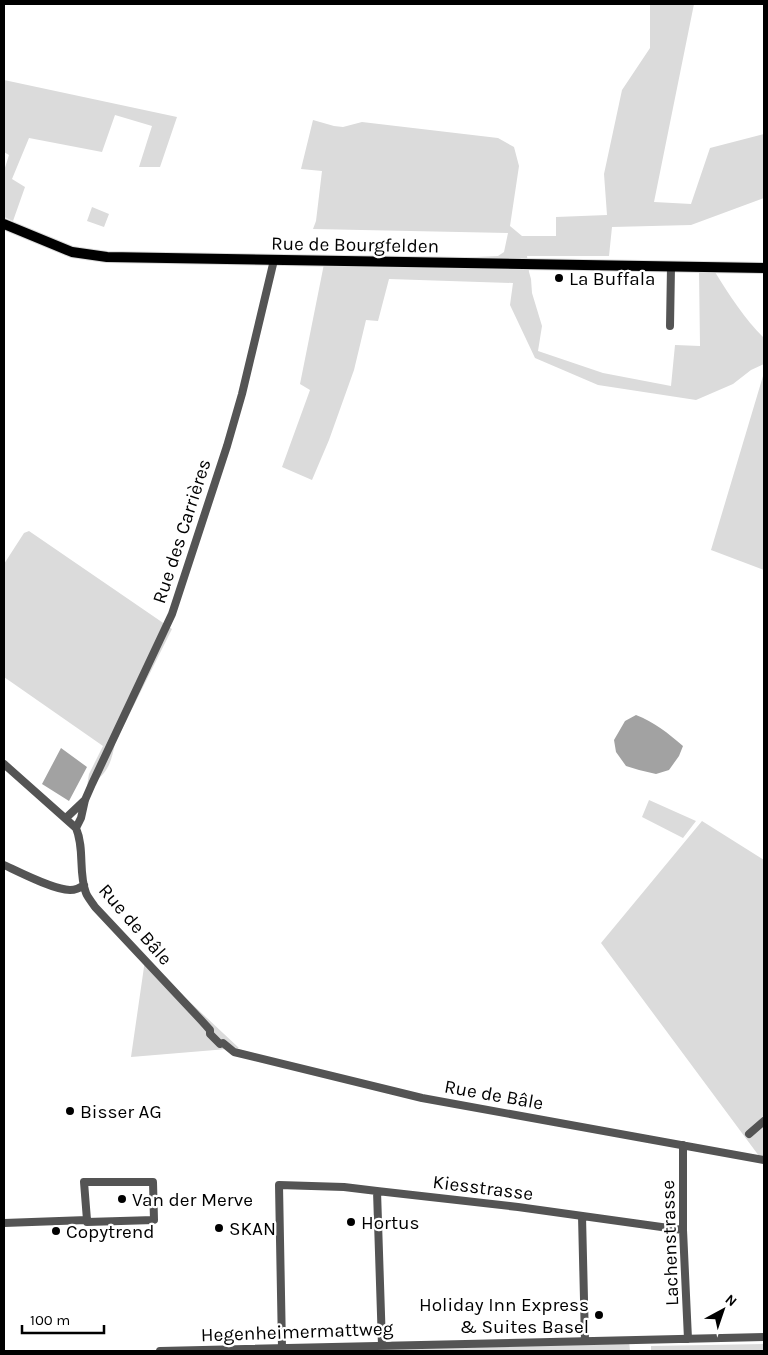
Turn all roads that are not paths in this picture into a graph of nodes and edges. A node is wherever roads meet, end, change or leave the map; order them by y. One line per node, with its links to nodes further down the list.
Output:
1 (4, 224): 2 (main road, Rue de Bourgfelden)
2 (274, 260): 3 (main road, Rue de Bourgfelden); 7 (street, Rue des Carrières)
3 (671, 266): 4 (main road, Rue de Bourgfelden); 5 (street)
4 (764, 268)
5 (670, 326)
6 (4, 764): 8 (street)
7 (85, 800): 8 (street, Rue des Carrières); 9 (street, Rue des Carrières)
8 (66, 818): 9 (street)
9 (76, 828): 11 (street, Rue de Bâle)
10 (4, 865): 11 (street)
11 (84, 885): 14 (street, Rue de Bâle)
12 (764, 1121): 13 (street)
13 (749, 1134)
14 (683, 1145): 15 (street, Rue de Bâle); 20 (street, Lachenstrasse)
15 (764, 1160)
16 (377, 1191): 17 (street, Kiesstrasse); 24 (street); 25 (street, Kiesstrasse)
17 (582, 1216): 20 (street, Kiesstrasse); 23 (street)
18 (4, 1222): 19 (street)
19 (87, 1222)
20 (683, 1230): 22 (street, Lachenstrasse)
21 (764, 1337): 22 (street, Hegenheimermattweg)
22 (688, 1339): 23 (street, Hegenheimermattweg)
23 (585, 1341): 24 (street, Hegenheimermattweg)
24 (382, 1346): 25 (street, Hegenheimermattweg)
25 (282, 1348): 26 (street, Hegenheimermattweg)
26 (160, 1351)

